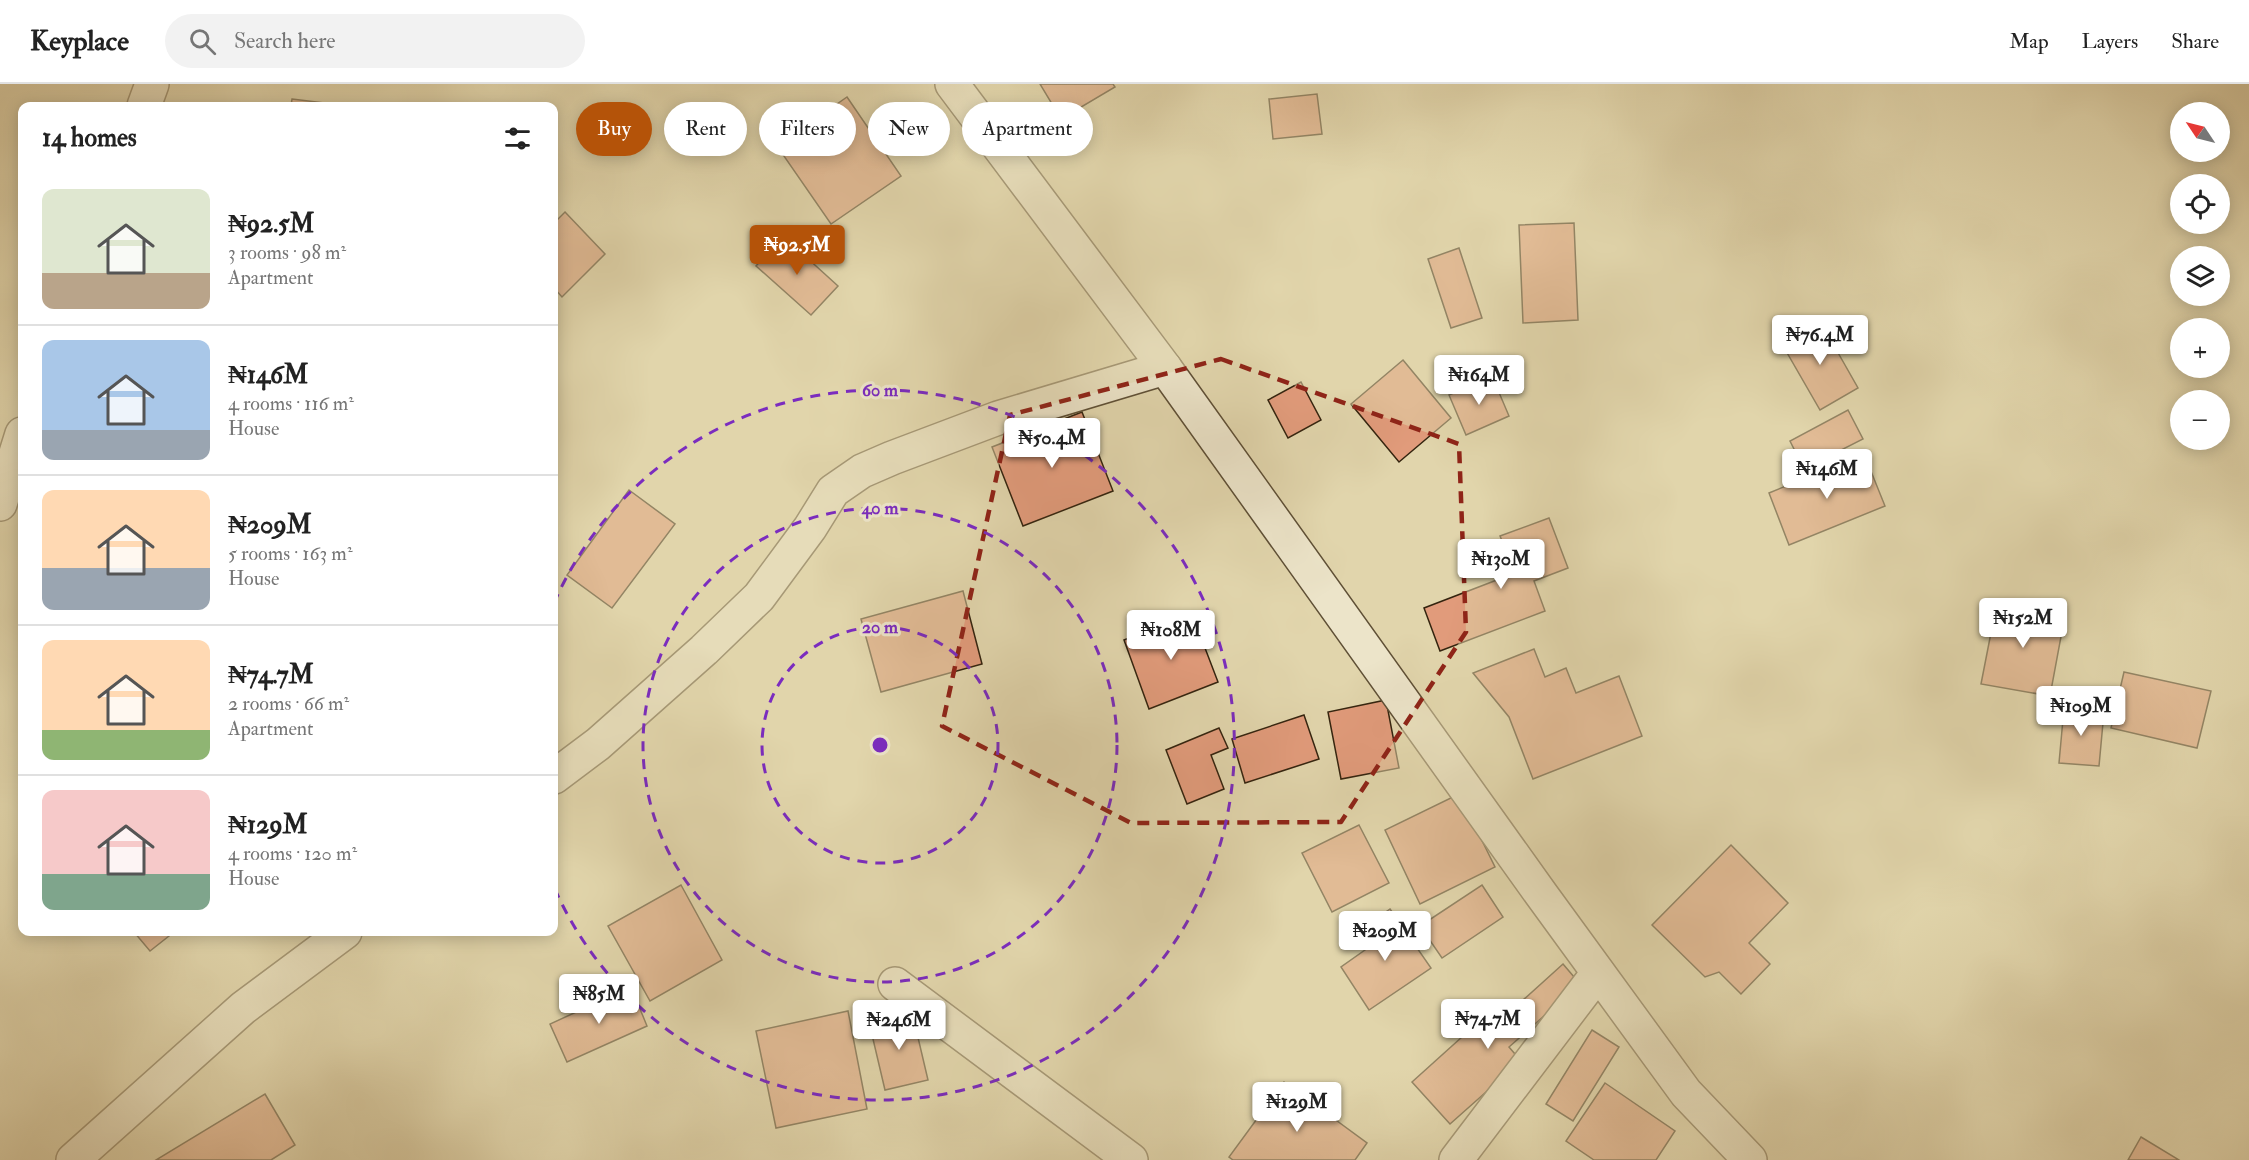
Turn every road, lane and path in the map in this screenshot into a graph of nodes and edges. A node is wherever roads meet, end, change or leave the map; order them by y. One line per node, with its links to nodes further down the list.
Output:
1 (152, 84): 3 (street)
2 (952, 84): 4 (street)
3 (145, 102)
4 (1165, 368): 7 (street); 9 (street)
5 (18, 447): 6 (street)
6 (0, 504)
7 (558, 774)
8 (340, 936): 11 (street)
9 (1598, 973): 13 (street); 14 (street)
10 (895, 984): 12 (street)
11 (72, 1160)
12 (1131, 1160)
13 (1456, 1160)
14 (1750, 1160)

